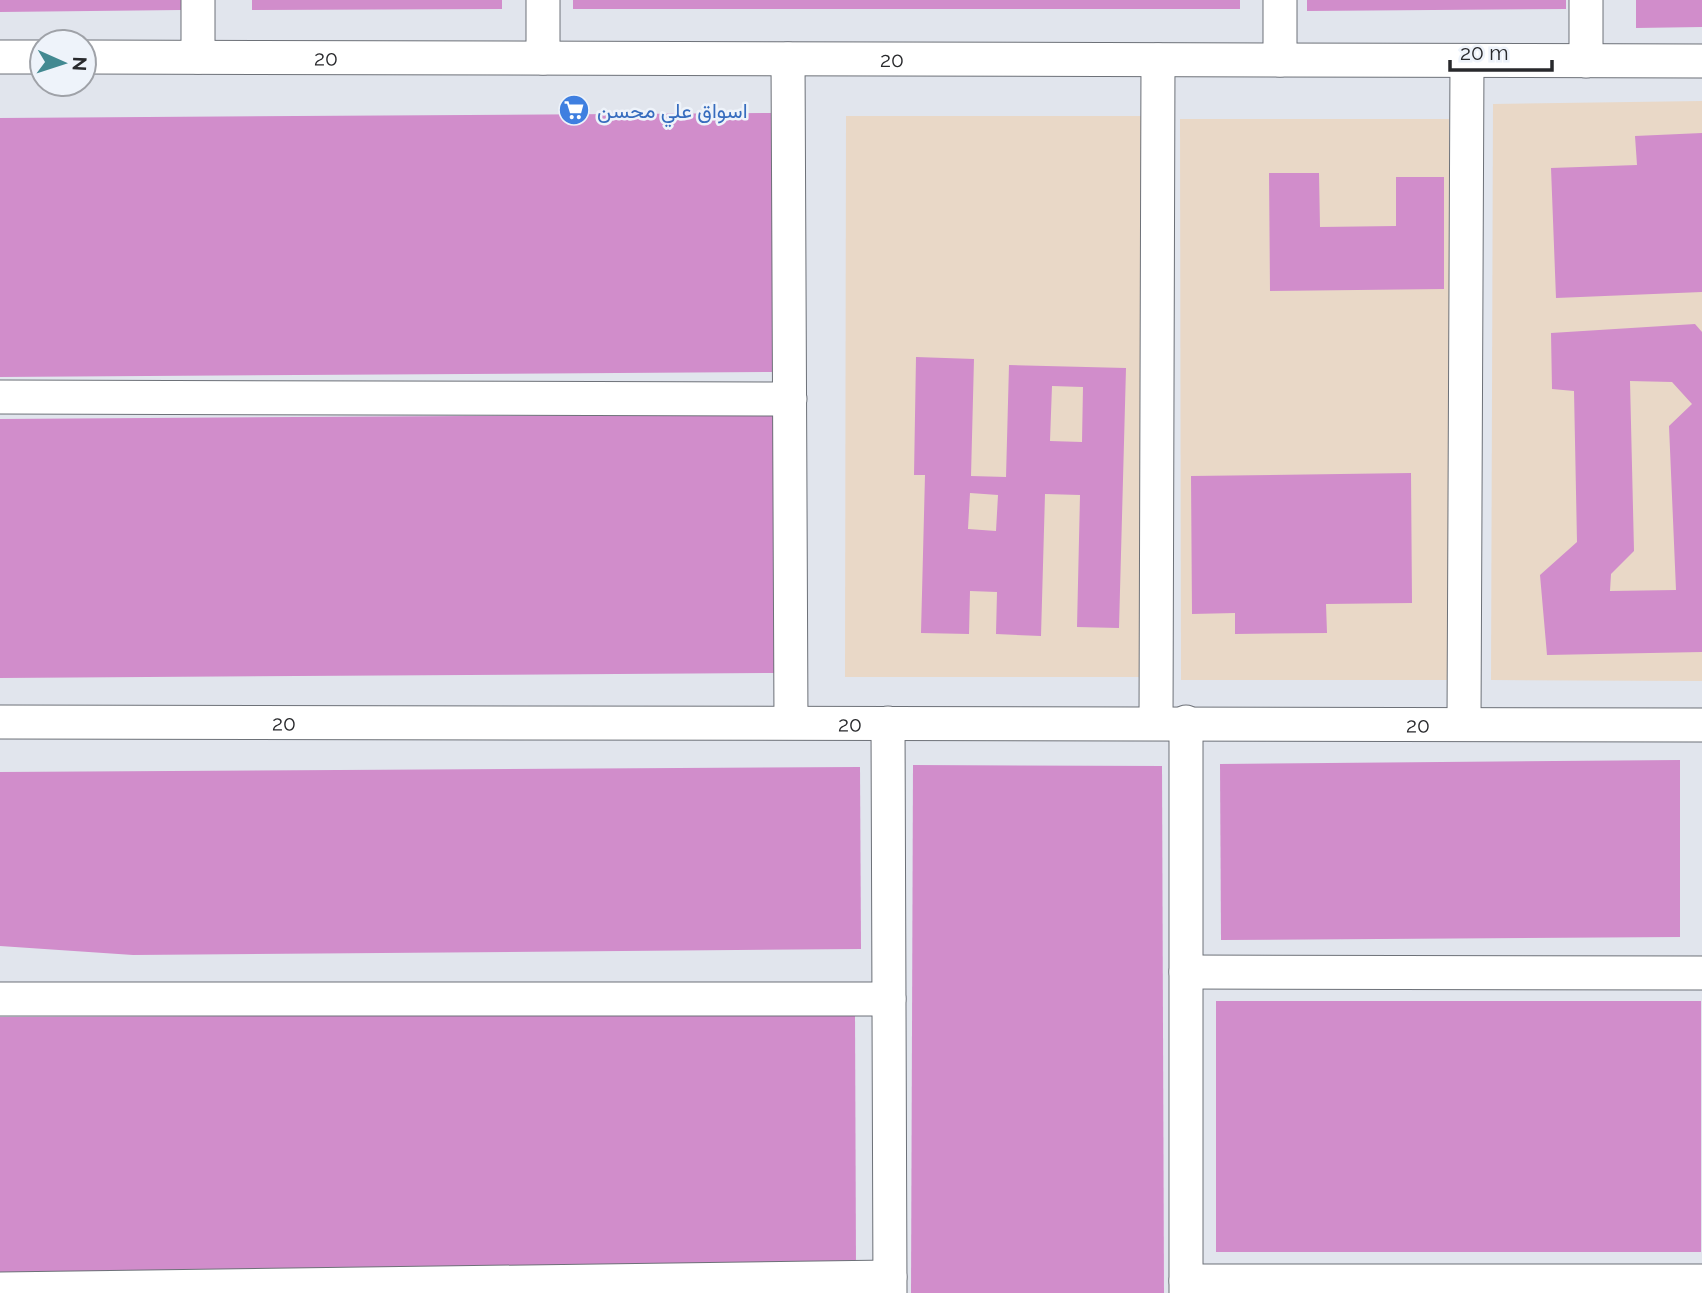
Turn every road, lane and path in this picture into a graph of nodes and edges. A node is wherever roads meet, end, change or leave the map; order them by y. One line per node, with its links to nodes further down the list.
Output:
1 (198, 0): 8 (street)
2 (543, 0): 9 (street)
3 (1280, 0): 12 (street)
4 (1586, 0): 14 (street)
5 (0, 57): 6 (street)
6 (28, 57)
7 (98, 57): 8 (street, 20)
8 (198, 57): 9 (street, 20)
9 (543, 58): 10 (street, 20)
10 (788, 59): 11 (street, 20); 17 (street)
11 (1157, 60): 12 (street, 20); 21 (street)
12 (1280, 60): 13 (street, 20)
13 (1467, 61): 14 (street, 20); 22 (street)
14 (1586, 61): 15 (street, 20)
15 (1702, 61)
16 (0, 397): 17 (street)
17 (790, 399): 19 (street)
18 (0, 722): 19 (street, 20)
19 (792, 722): 20 (street, 20)
20 (888, 723): 21 (street, 20); 27 (street)
21 (1171, 723): 22 (street, 20); 24 (street)
22 (1464, 723): 23 (street, 20)
23 (1702, 725)
24 (1186, 972): 25 (street); 30 (street)
25 (1702, 972)
26 (0, 999): 27 (street)
27 (889, 999): 29 (street)
28 (1702, 1281): 30 (street)
29 (890, 1285): 31 (street)
30 (1186, 1287)
31 (0, 1289)

